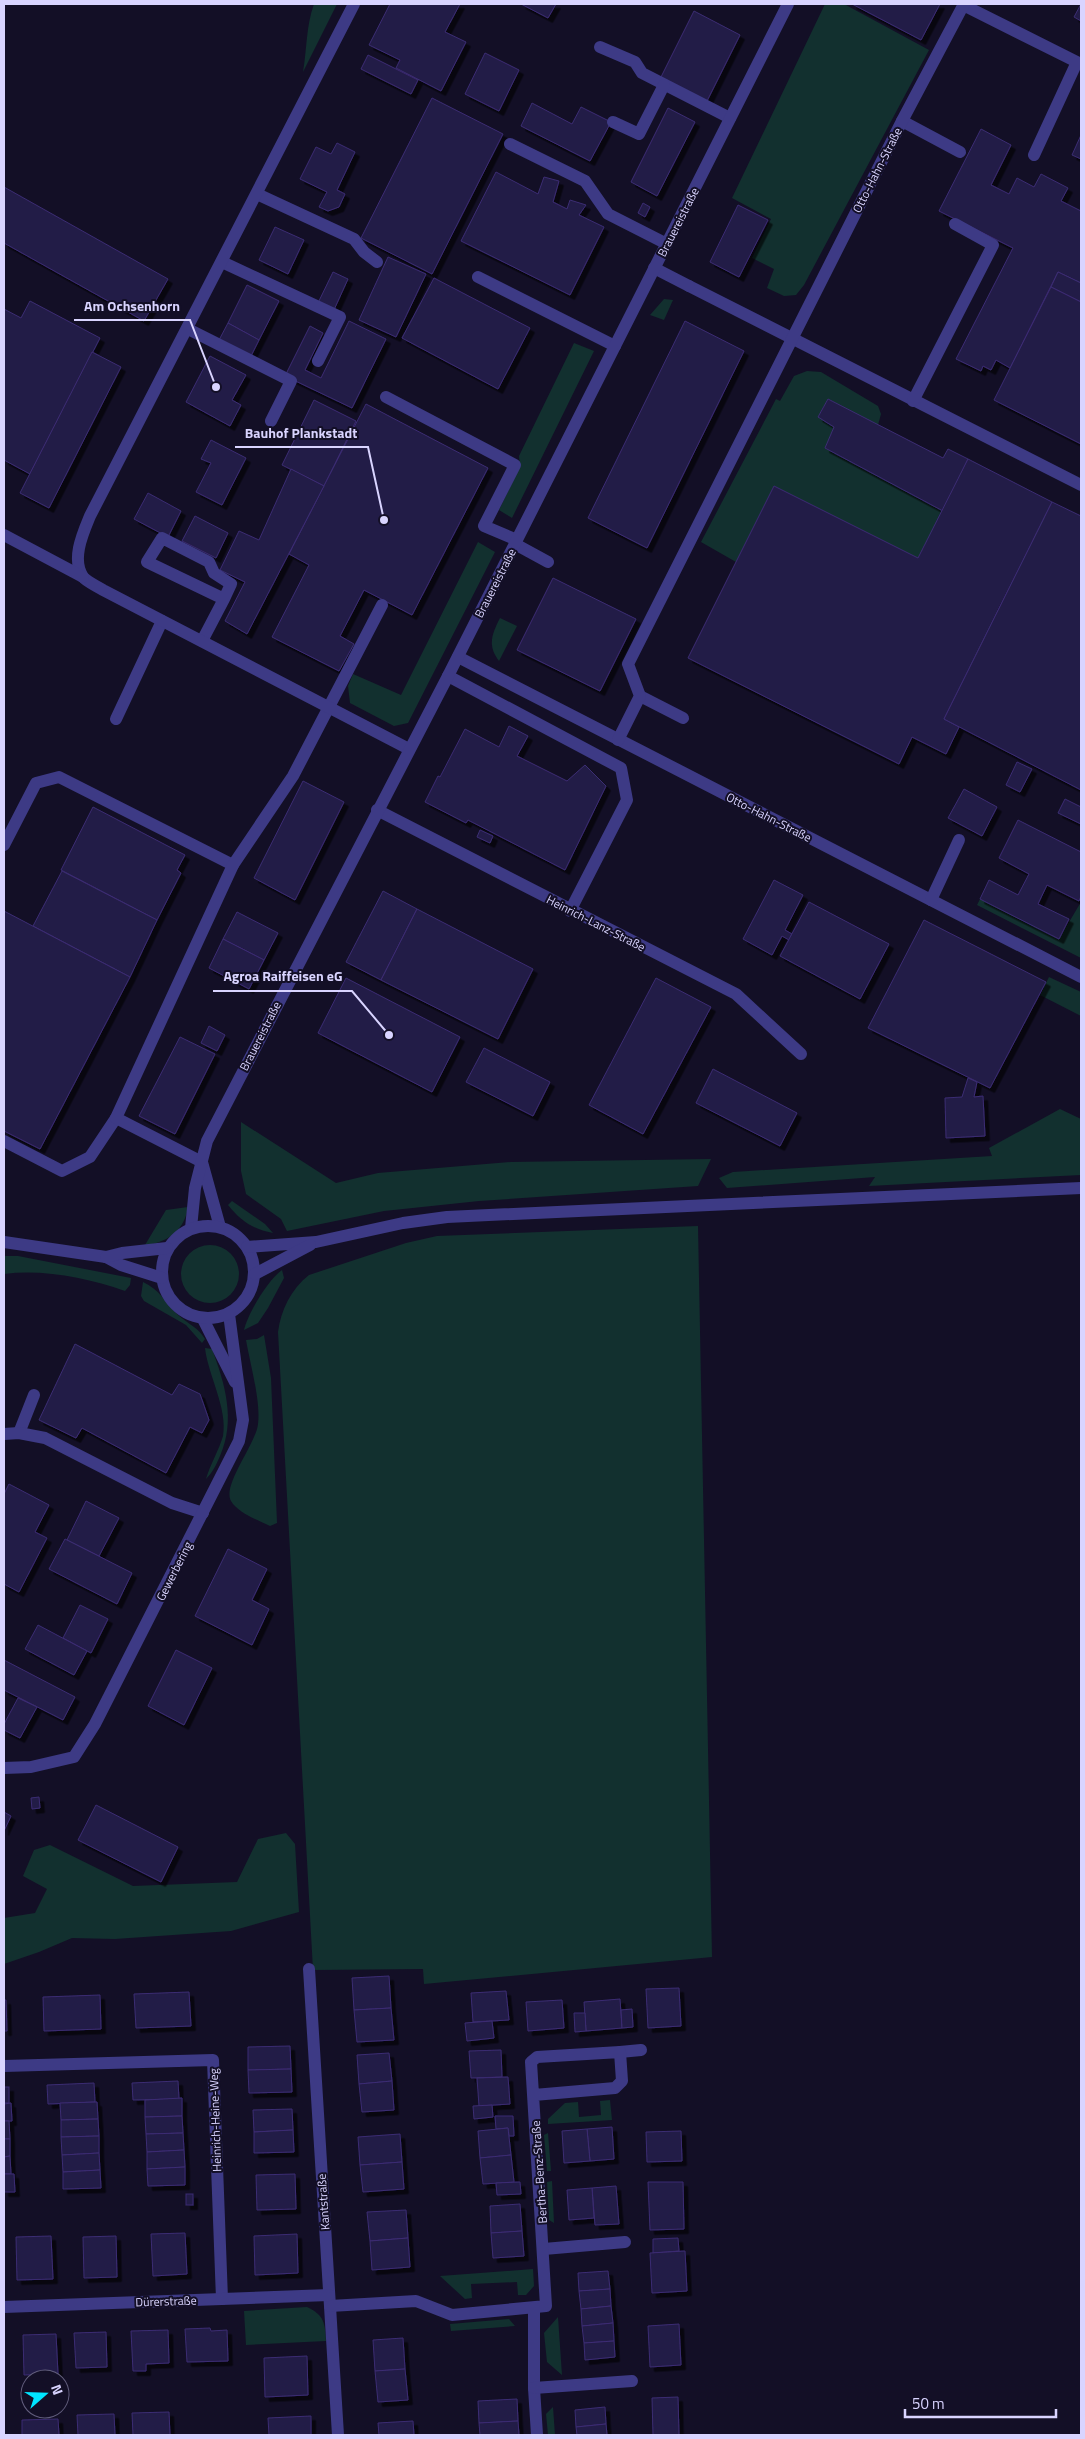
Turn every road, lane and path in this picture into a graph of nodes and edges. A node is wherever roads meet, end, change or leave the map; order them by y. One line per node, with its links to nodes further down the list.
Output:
1 (354, 4): 12 (street)
2 (788, 4): 6 (street, Brauereistraße)
3 (964, 4): 7 (street, Otto-Hahn-Straße); 11 (street)
4 (600, 46): 5 (street)
5 (664, 85): 6 (street); 8 (street)
6 (730, 118): 14 (street, Brauereistraße)
7 (902, 121): 10 (street); 20 (street, Otto-Hahn-Straße)
8 (614, 122)
9 (510, 144): 14 (street)
10 (960, 152)
11 (1034, 155)
12 (257, 194): 15 (street); 16 (street)
13 (955, 224): 24 (street)
14 (667, 244): 17 (street, Brauereistraße)
15 (222, 262): 19 (street); 22 (street)
16 (377, 262)
17 (654, 268): 20 (street); 21 (street, Brauereistraße)
18 (478, 277): 21 (street)
19 (188, 329): 25 (street); 30 (street)
20 (794, 337): 24 (street); 37 (street, Otto-Hahn-Straße)
21 (615, 346): 28 (street, Brauereistraße)
22 (318, 361)
23 (386, 397): 28 (street)
24 (913, 401): 26 (street)
25 (270, 421)
26 (1081, 485)
27 (4, 535): 30 (street)
28 (516, 542): 29 (street); 35 (street, Brauereistraße)
29 (548, 562)
30 (83, 577): 33 (street)
31 (224, 599): 31 (street); 34 (street)
32 (382, 605): 38 (street)
33 (162, 621): 34 (street); 40 (street)
34 (202, 642): 38 (street)
35 (458, 657): 36 (street, Brauereistraße); 41 (street, Otto-Hahn-Straße)
36 (448, 676): 42 (street, Brauereistraße); 48 (street)
37 (640, 696): 39 (street); 41 (street)
38 (328, 707): 42 (street); 46 (street)
39 (683, 718)
40 (116, 719)
41 (618, 740): 47 (street, Otto-Hahn-Straße)
42 (409, 749): 43 (street, Brauereistraße)
43 (377, 810): 48 (street, Heinrich-Lanz-Straße); 53 (street, Brauereistraße)
44 (959, 840): 47 (street)
45 (4, 845): 46 (street)
46 (233, 865): 51 (street)
47 (931, 900): 49 (street, Otto-Hahn-Straße)
48 (570, 910): 50 (street, Heinrich-Lanz-Straße)
49 (1081, 977)
50 (801, 1054)
51 (116, 1118): 52 (street); 53 (street)
52 (4, 1141)
53 (202, 1162): 55 (street); 56 (street, Brauereistraße)
54 (1081, 1188): 58 (street)
55 (220, 1227): 56 (street); 59 (street)
56 (192, 1228): 60 (street)
57 (4, 1242): 61 (street)
58 (316, 1242): 59 (street); 62 (street)
59 (247, 1247): 62 (street)
60 (167, 1248): 61 (street); 63 (street)
61 (106, 1257): 63 (street)
62 (254, 1274): 64 (street)
63 (162, 1278): 65 (street)
64 (229, 1314): 65 (street); 66 (street)
65 (203, 1319): 66 (street)
66 (238, 1388): 70 (street)
67 (34, 1395): 68 (street)
68 (19, 1433): 69 (street); 70 (street)
69 (4, 1434)
70 (203, 1513): 71 (street, Gewerbering)
71 (4, 1768)
72 (309, 1969): 80 (street, Kantstraße)
73 (641, 2050): 74 (street, Bertha-Benz-Straße)
74 (620, 2052): 76 (street); 76 (street, Bertha-Benz-Straße)
75 (4, 2066): 79 (street, Heinrich-Heine-Weg)
76 (534, 2094): 78 (street, Bertha-Benz-Straße)
77 (625, 2242): 78 (street)
78 (544, 2249): 82 (street, Bertha-Benz-Straße)
79 (222, 2299): 80 (street, Dürerstraße); 81 (street, Dürerstraße)
80 (329, 2301): 82 (street); 85 (street, Kantstraße)
81 (4, 2307)
82 (534, 2308): 84 (street)
83 (632, 2381): 84 (street)
84 (534, 2388): 86 (street)
85 (338, 2435)
86 (537, 2435)

